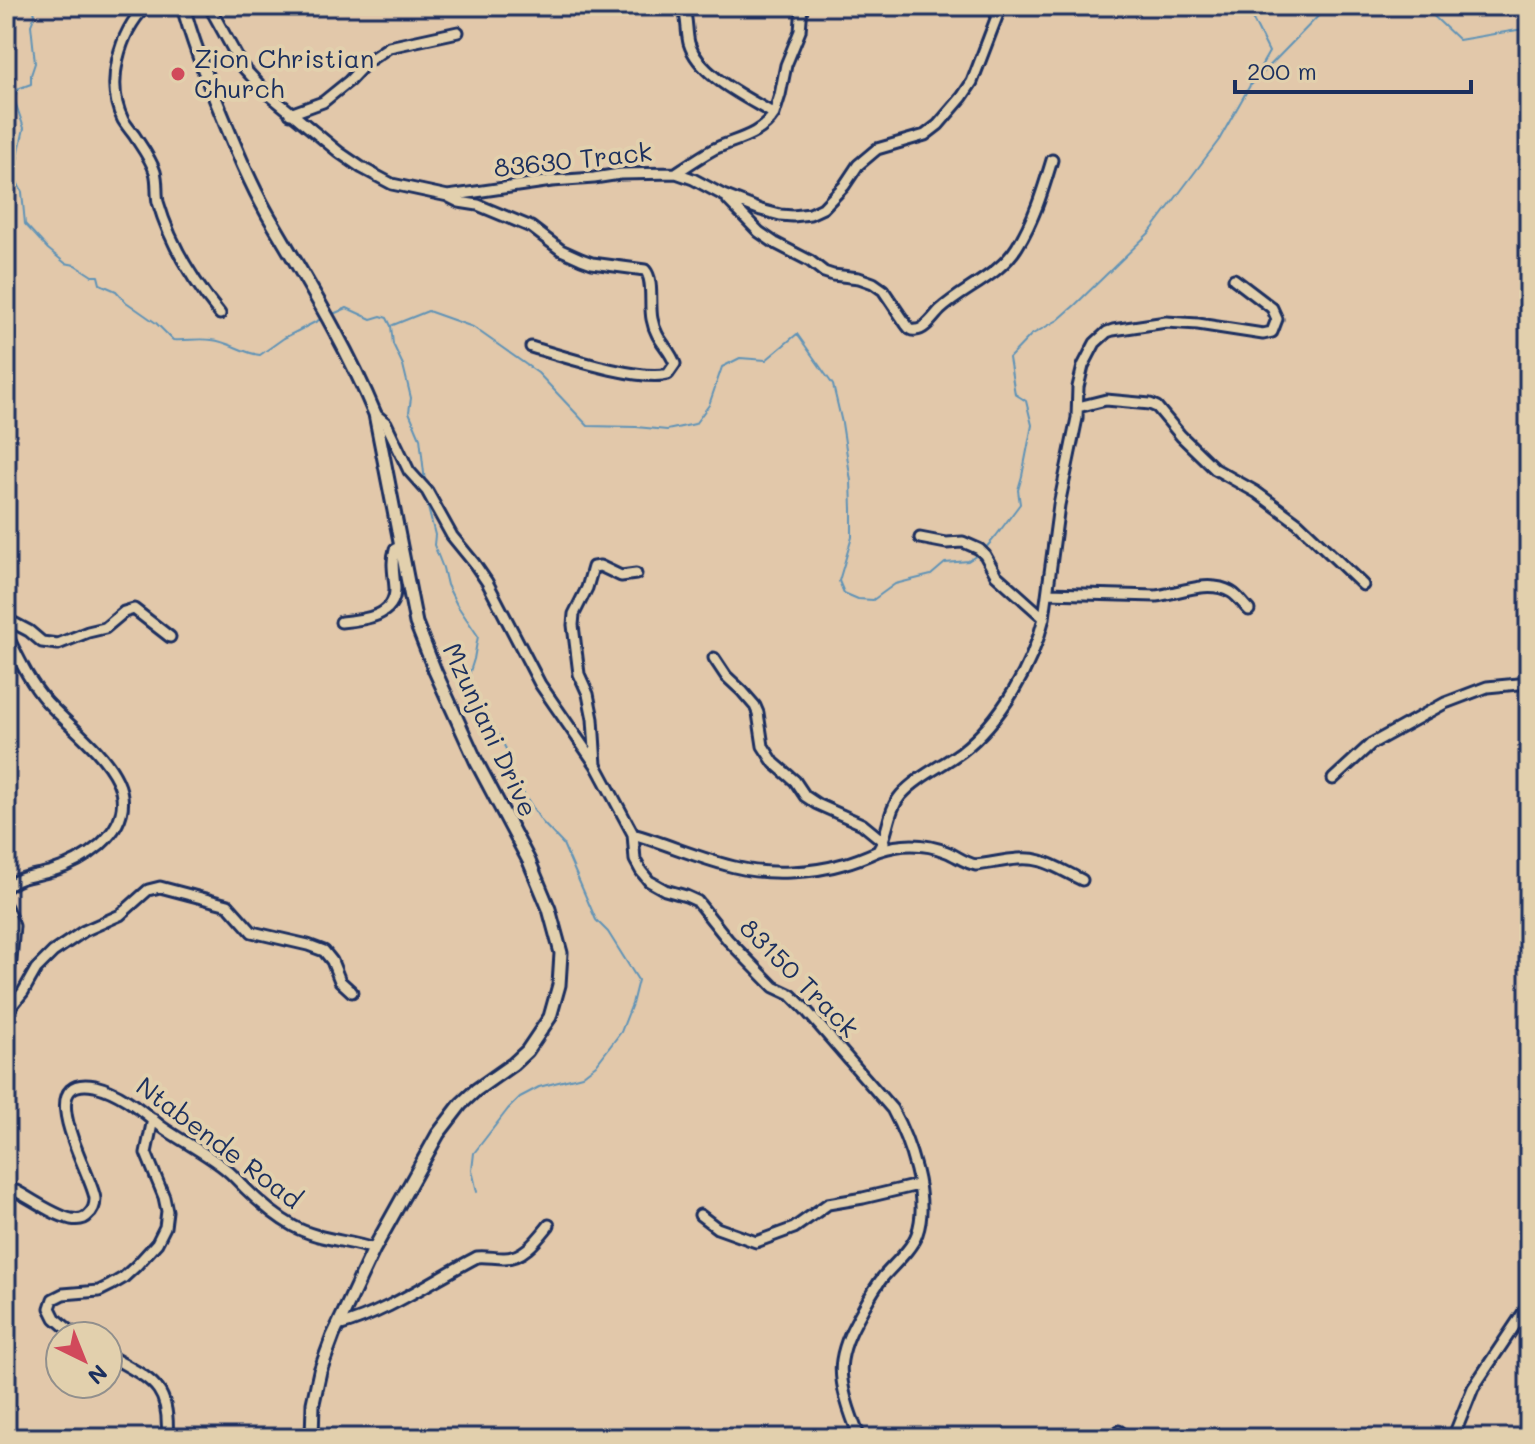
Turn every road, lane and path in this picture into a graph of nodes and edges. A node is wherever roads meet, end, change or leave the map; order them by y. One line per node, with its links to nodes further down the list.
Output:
1 (146, 6): 15 (street)
2 (183, 6): 18 (main road, Mzunjani Drive)
3 (209, 6): 8 (street, 83630 Track)
4 (683, 6): 9 (street)
5 (802, 6): 9 (street)
6 (1001, 6): 12 (street, 83630 Track)
7 (458, 32): 8 (street)
8 (290, 114): 13 (street, 83630 Track)
9 (774, 114): 11 (street)
10 (1052, 160): 12 (street)
11 (676, 173): 12 (street, 83630 Track); 13 (street, 83630 Track)
12 (723, 195)
13 (448, 196): 16 (street)
14 (1234, 279): 17 (street)
15 (220, 314)
16 (531, 347)
17 (1078, 407): 22 (street); 23 (street)
18 (375, 414): 20 (main road, Mzunjani Drive); 32 (street, 83150 Track)
19 (920, 538): 25 (street)
20 (401, 546): 27 (street); 48 (main road, Mzunjani Drive)
21 (636, 574): 32 (street)
22 (1363, 585)
23 (1048, 593): 24 (street); 25 (street)
24 (1249, 610)
25 (1044, 618): 35 (street)
26 (6, 619): 29 (street)
27 (341, 622)
28 (6, 633): 38 (street)
29 (170, 637)
30 (714, 658): 35 (street)
31 (1529, 683): 33 (street)
32 (596, 765): 34 (street, 83150 Track)
33 (1333, 779)
34 (633, 834): 36 (street); 44 (street, 83150 Track)
35 (884, 842): 36 (street)
36 (878, 851): 37 (street)
37 (1082, 880)
38 (6, 888)
39 (6, 907): 40 (street)
40 (6, 981)
41 (352, 992): 42 (street)
42 (6, 1013)
43 (153, 1119): 45 (street, Ntabende Road); 48 (street, Ntabende Road); 50 (street)
44 (918, 1185): 46 (street); 55 (street, 83150 Track)
45 (6, 1186)
46 (700, 1215)
47 (549, 1225): 51 (street)
48 (374, 1249): 51 (main road, Mzunjani Drive)
49 (1529, 1304): 56 (street)
50 (57, 1320)
51 (338, 1326): 54 (main road, Mzunjani Drive)
52 (124, 1365): 53 (street)
53 (167, 1438)
54 (312, 1438)
55 (860, 1438)
56 (1453, 1438)

